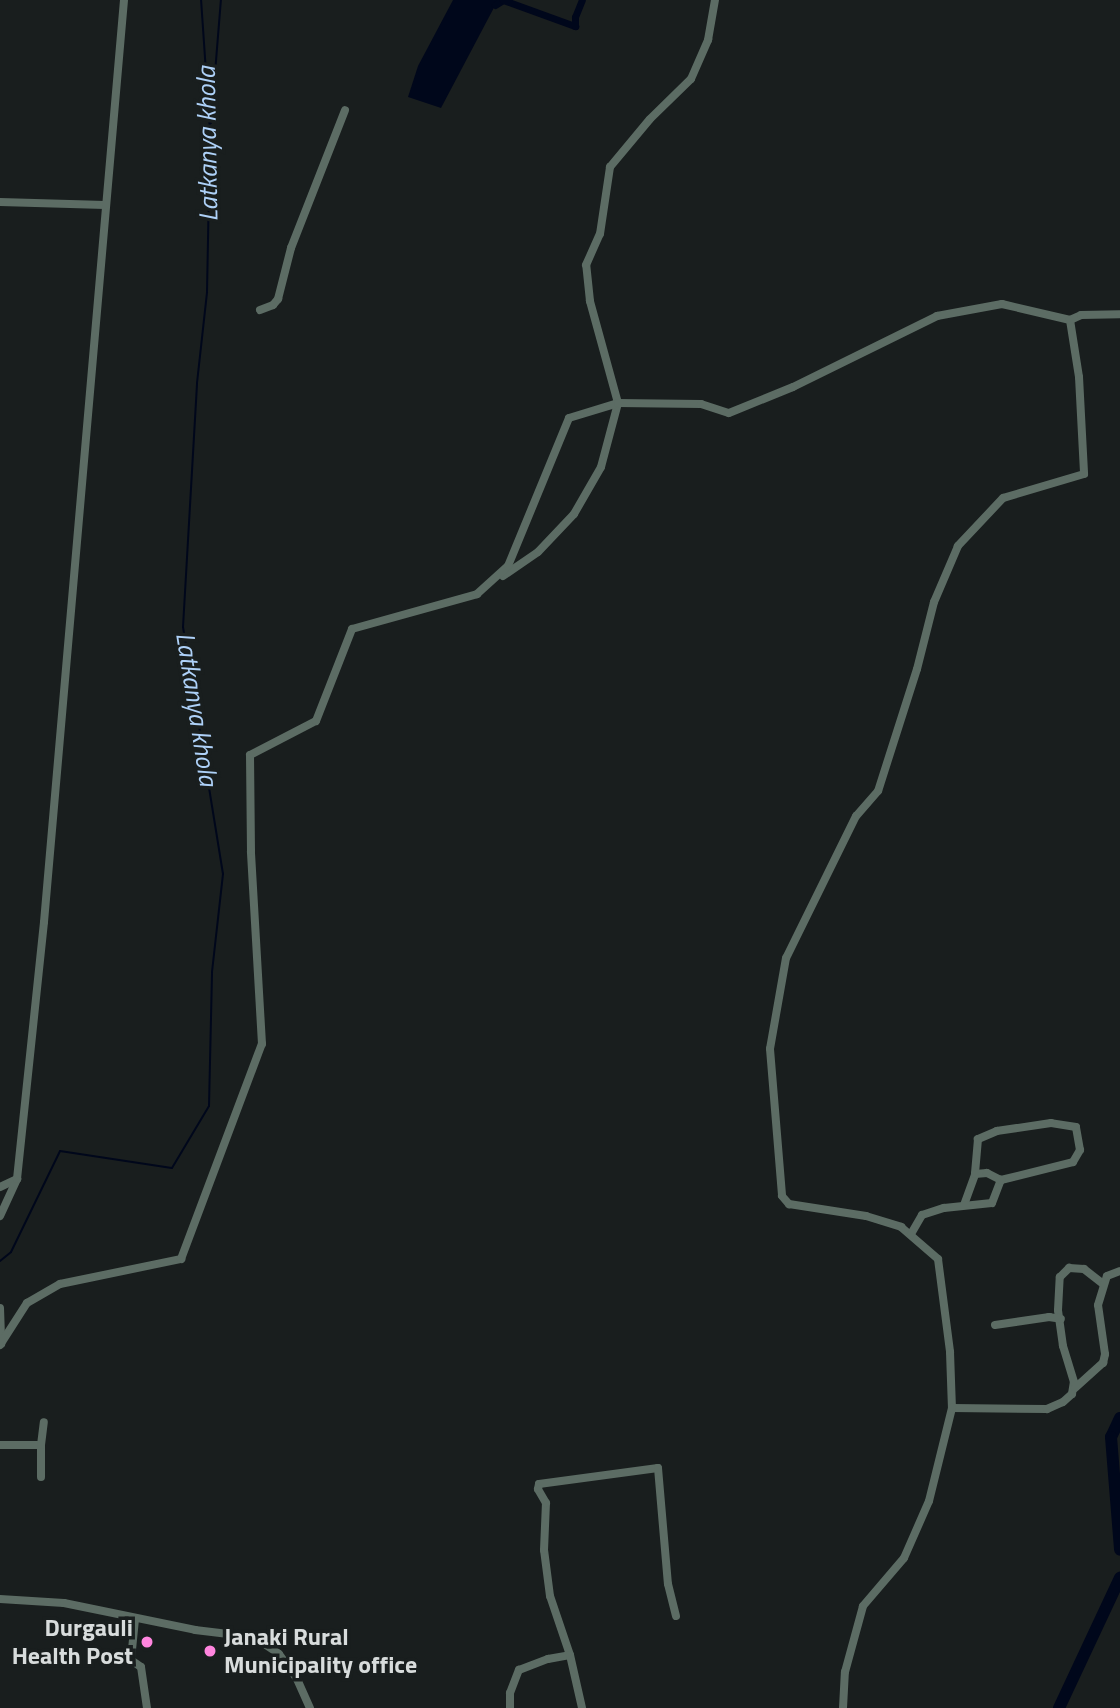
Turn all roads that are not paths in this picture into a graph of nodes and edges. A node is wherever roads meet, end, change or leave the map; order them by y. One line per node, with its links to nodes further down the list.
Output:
1 (124, 0): 5 (street)
2 (715, 0): 9 (street)
3 (345, 110): 6 (street)
4 (0, 202): 5 (street)
5 (105, 205): 12 (street)
6 (260, 310)
7 (1120, 314): 8 (street)
8 (1070, 320): 9 (street); 17 (street)
9 (618, 402): 10 (street); 10 (street)
10 (477, 594): 23 (street)
11 (975, 1174): 13 (street); 13 (street); 15 (street)
12 (17, 1179): 14 (street); 16 (street)
13 (1001, 1180): 15 (street)
14 (0, 1187)
15 (964, 1205): 17 (street)
16 (0, 1216)
17 (911, 1234): 25 (street)
18 (1120, 1271): 19 (street)
19 (1103, 1284): 21 (street); 24 (street)
20 (0, 1308): 23 (street)
21 (1060, 1319): 22 (street); 24 (street)
22 (995, 1325)
23 (0, 1346)
24 (1072, 1394): 25 (street)
25 (952, 1408): 38 (street)
26 (44, 1422): 28 (street)
27 (0, 1445): 28 (street)
28 (41, 1445): 29 (street)
29 (41, 1477)
30 (0, 1599): 32 (street)
31 (676, 1616): 33 (street)
32 (135, 1619): 34 (street); 35 (street)
33 (570, 1656): 36 (street); 37 (street)
34 (147, 1708)
35 (310, 1708)
36 (510, 1708)
37 (582, 1708)
38 (843, 1708)

